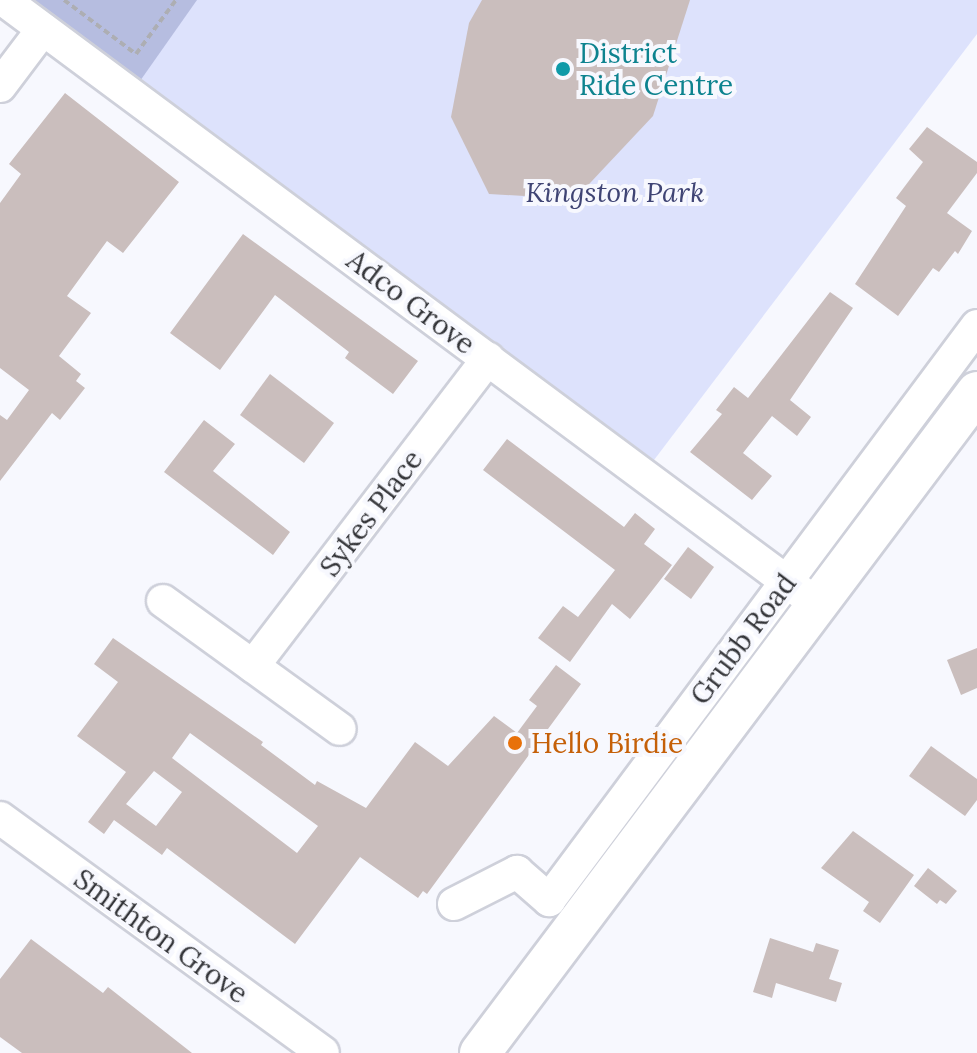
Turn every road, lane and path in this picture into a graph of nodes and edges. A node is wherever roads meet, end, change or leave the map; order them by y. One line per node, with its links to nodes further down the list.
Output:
1 (4, 0): 4 (street, Adco Grove)
2 (64, 0): 3 (path)
3 (176, 0)
4 (43, 29): 5 (street); 7 (street, Adco Grove)
5 (0, 86)
6 (977, 326): 9 (street, Grubb Road)
7 (488, 359): 9 (street, Adco Grove); 11 (street, Sykes Place)
8 (977, 392): 9 (main road, Grubb Road)
9 (802, 593): 14 (street, Grubb Road); 16 (main road, Grubb Road)
10 (163, 601): 11 (street)
11 (253, 666): 12 (street)
12 (340, 729)
13 (0, 818): 15 (street, Smithton Grove)
14 (454, 904)
15 (323, 1053)
16 (480, 1053)

